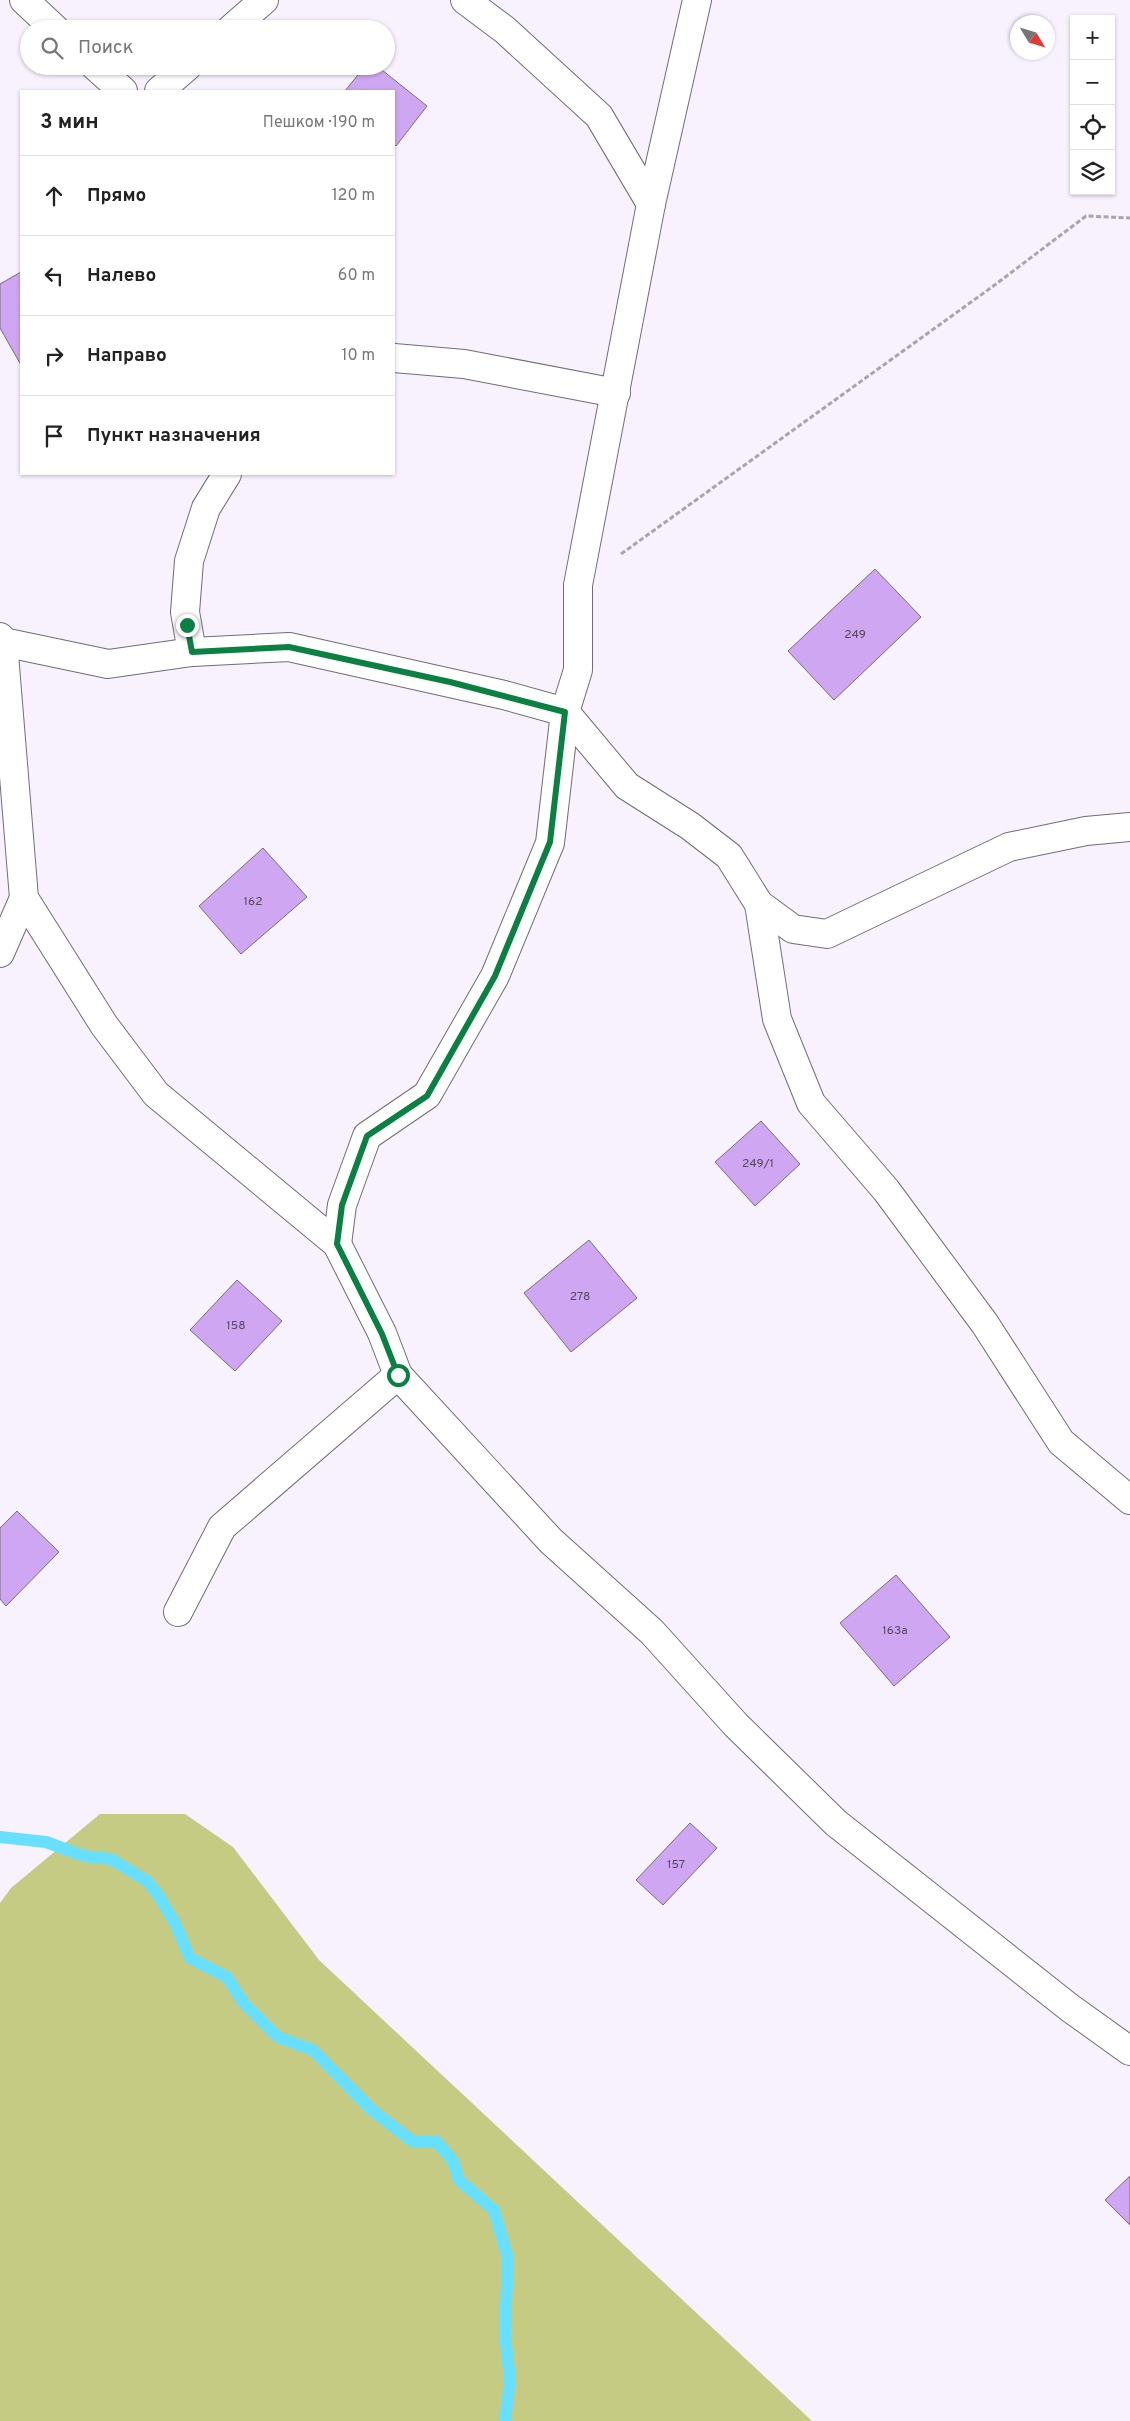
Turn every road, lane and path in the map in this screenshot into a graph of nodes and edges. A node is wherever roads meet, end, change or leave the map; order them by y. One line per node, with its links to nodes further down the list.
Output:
1 (24, 0): 5 (street)
2 (264, 0): 6 (street)
3 (465, 0): 11 (street)
4 (697, 0): 11 (street)
5 (45, 20)
6 (241, 20)
7 (105, 75): 9 (street)
8 (178, 75): 10 (street)
9 (121, 90)
10 (160, 90)
11 (651, 204): 14 (street)
12 (1130, 218): 16 (path)
13 (395, 358): 14 (street)
14 (616, 393): 16 (street)
15 (226, 475): 18 (street)
16 (578, 585): 19 (street)
17 (2, 640): 18 (street); 21 (street)
18 (192, 652): 19 (street)
19 (565, 712): 22 (street); 24 (street)
20 (1130, 827): 22 (street)
21 (24, 898): 23 (street); 24 (street)
22 (759, 904): 26 (street)
23 (0, 953)
24 (337, 1244): 25 (street)
25 (398, 1375): 27 (street); 28 (street)
26 (1130, 1500)
27 (178, 1612)
28 (1130, 2051)

